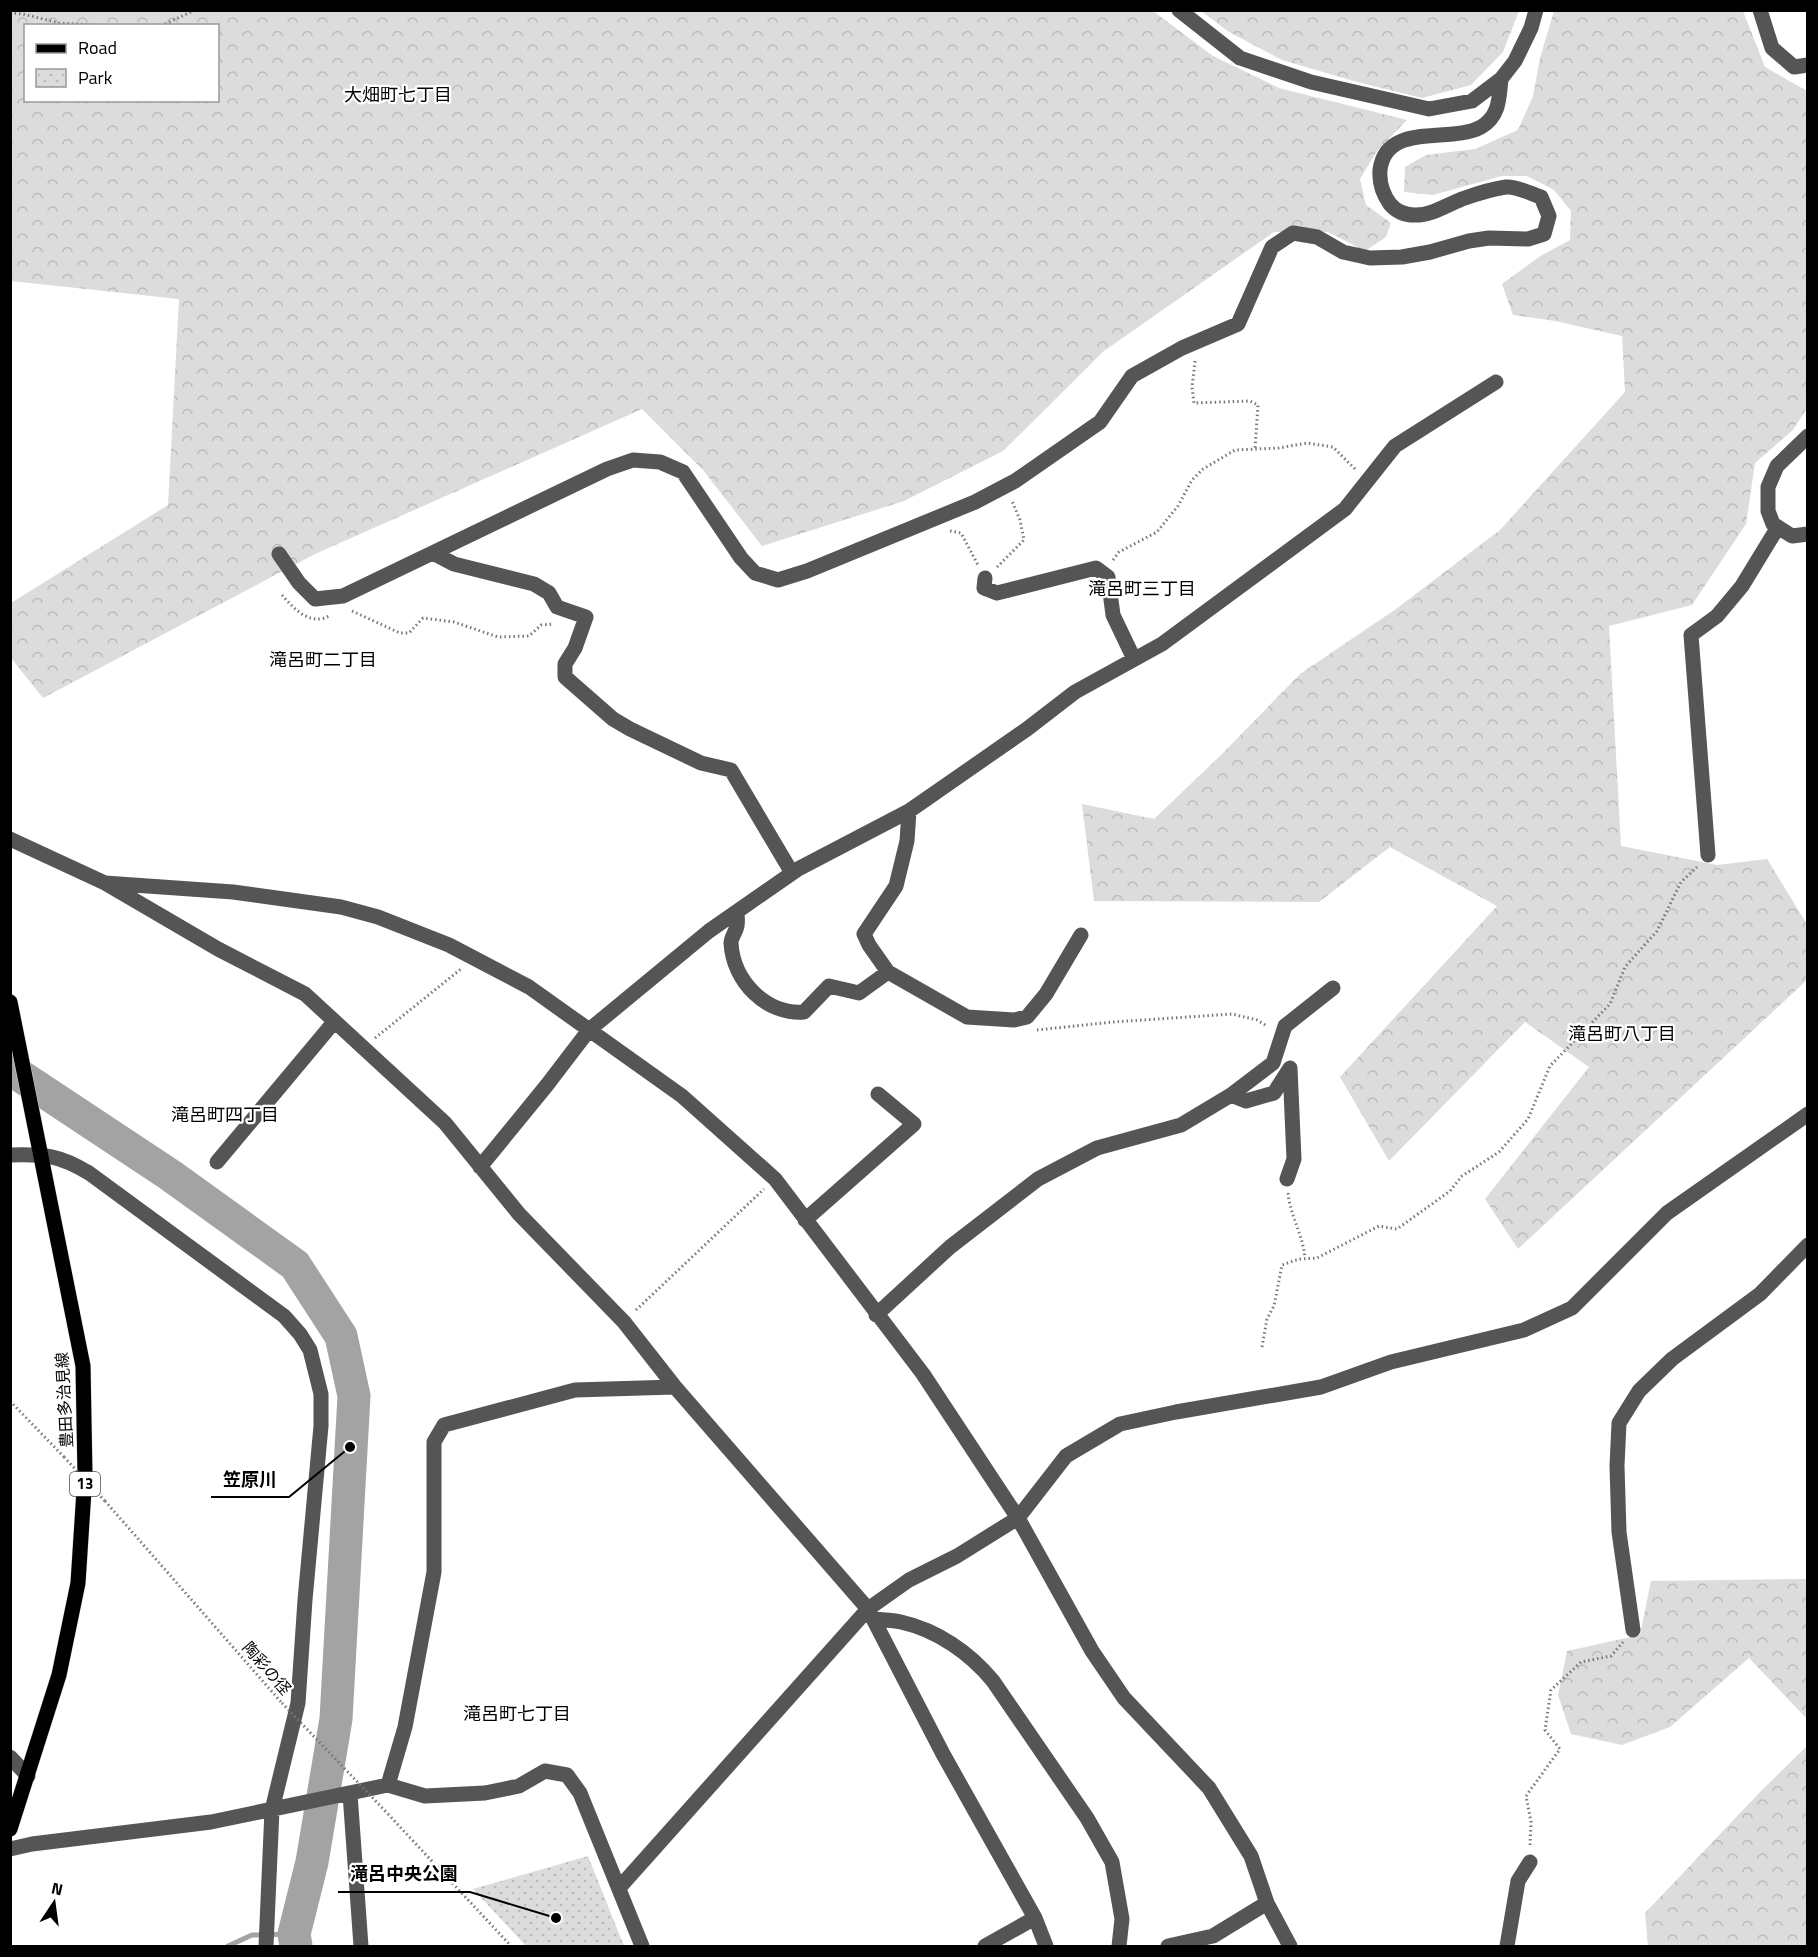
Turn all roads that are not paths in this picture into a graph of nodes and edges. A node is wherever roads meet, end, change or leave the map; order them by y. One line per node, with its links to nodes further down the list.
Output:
1 (1179, 10): 5 (street)
2 (1536, 10): 5 (street)
3 (1760, 10): 4 (street)
4 (1808, 65)
5 (1501, 79): 10 (street)
6 (1496, 382): 13 (street)
7 (1808, 436): 8 (street)
8 (1778, 527): 9 (street); 16 (street)
9 (1808, 534)
10 (432, 553): 11 (street); 17 (street)
11 (279, 554)
12 (985, 578): 13 (street)
13 (1134, 659): 14 (street)
14 (909, 811): 17 (street); 21 (street)
15 (10, 839): 18 (street)
16 (1708, 855)
17 (792, 873): 19 (street)
18 (105, 883): 24 (street); 25 (street)
19 (737, 912): 21 (street); 25 (street)
20 (1081, 934): 21 (street)
21 (888, 972)
22 (1333, 988): 27 (street)
23 (10, 1002): 29 (main road, 豊田多治見線 / 13)
24 (334, 1022): 31 (street); 32 (street)
25 (589, 1030): 32 (street); 34 (street)
26 (878, 1094): 34 (street)
27 (1231, 1095): 33 (street); 36 (street)
28 (1808, 1114): 38 (street)
29 (40, 1154): 30 (street); 42 (main road, 豊田多治見線 / 13); 45 (street)
30 (10, 1155)
31 (218, 1162)
32 (480, 1167): 37 (street)
33 (1287, 1179)
34 (805, 1220): 36 (street)
35 (1808, 1245): 40 (street)
36 (876, 1315): 38 (street)
37 (675, 1387): 39 (street); 43 (street)
38 (1018, 1518): 39 (street); 50 (street)
39 (871, 1614): 49 (street); 51 (street); 57 (street)
40 (1633, 1630)
41 (10, 1757): 42 (street)
42 (28, 1776): 46 (main road, 豊田多治見線 / 13)
43 (388, 1785): 44 (street); 49 (street)
44 (350, 1794): 45 (street); 53 (street)
45 (272, 1810): 47 (street); 52 (street)
46 (10, 1829)
47 (10, 1849)
48 (1530, 1862): 60 (street)
49 (619, 1888): 54 (street)
50 (1267, 1903): 58 (street); 59 (street)
51 (1035, 1918): 55 (street); 56 (street)
52 (266, 1947)
53 (361, 1947)
54 (642, 1947)
55 (985, 1947)
56 (1046, 1947)
57 (1119, 1947)
58 (1168, 1947)
59 (1290, 1947)
60 (1507, 1947)

